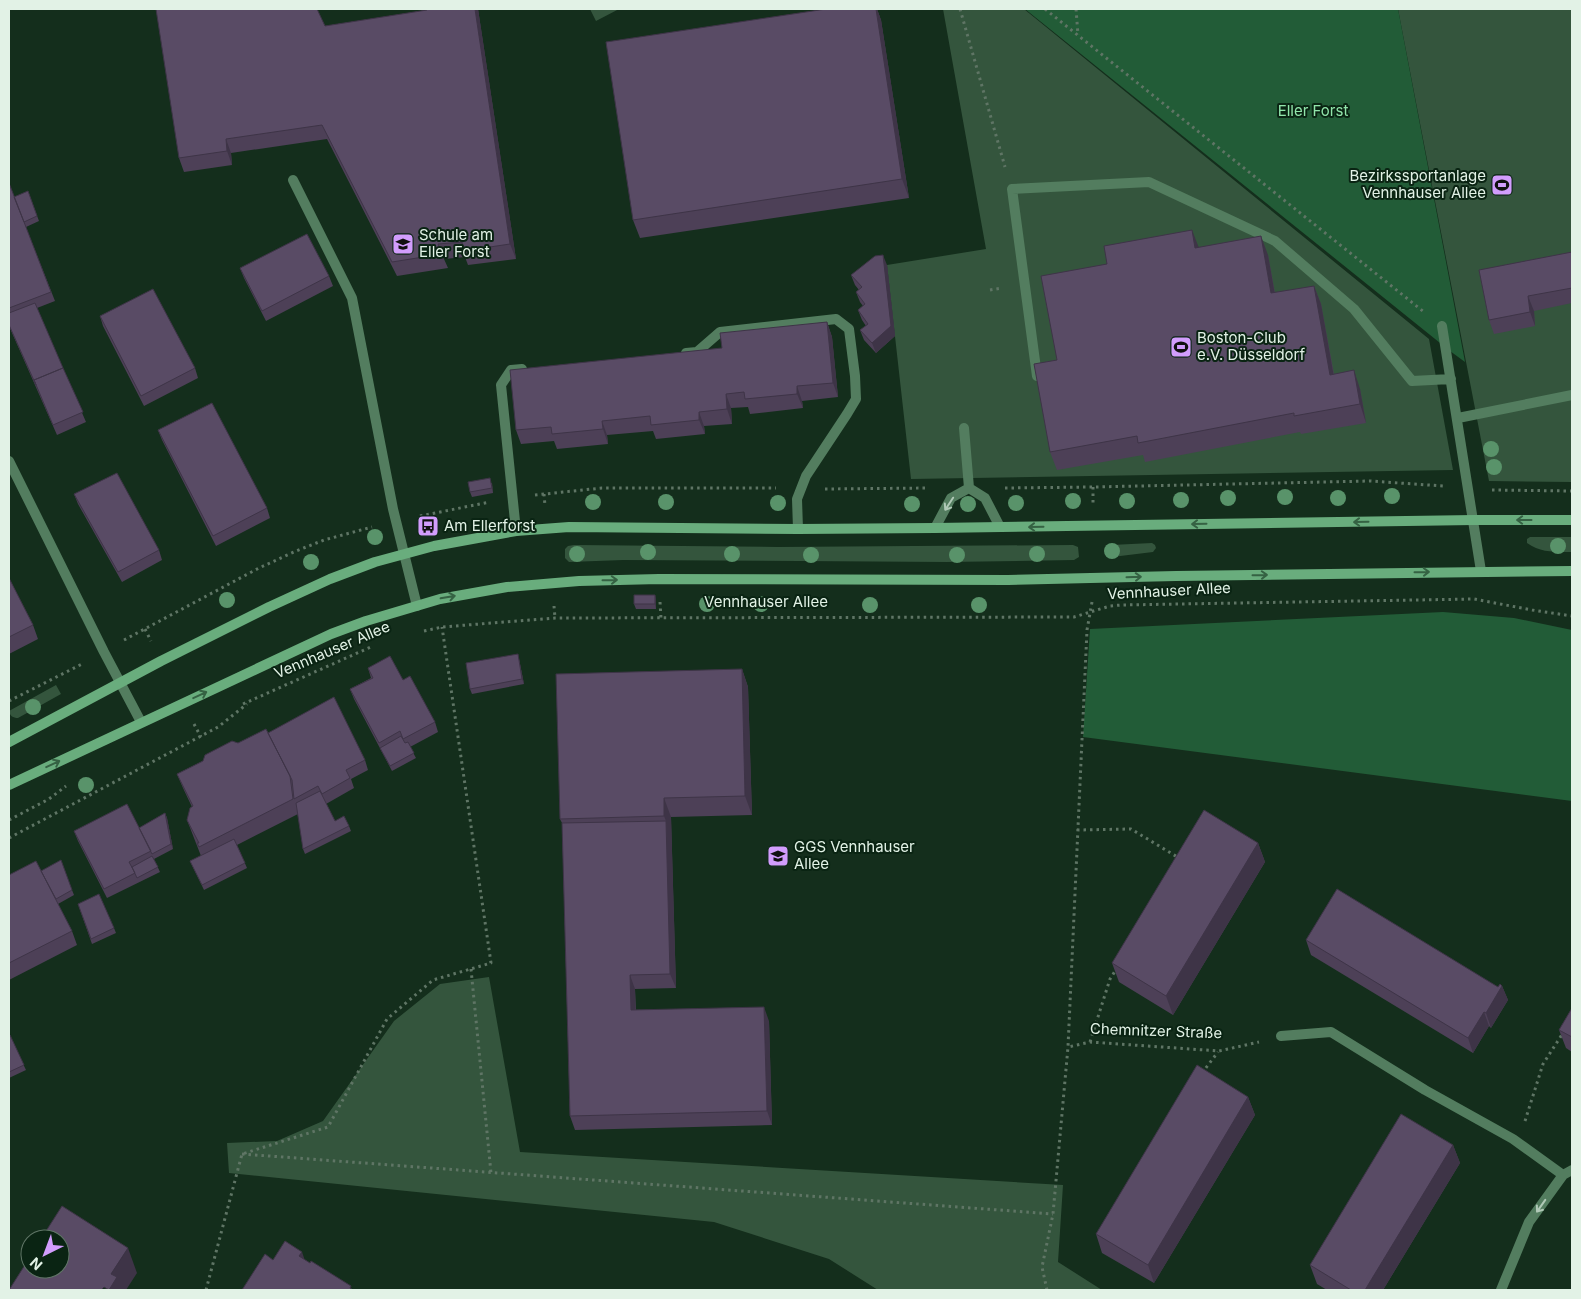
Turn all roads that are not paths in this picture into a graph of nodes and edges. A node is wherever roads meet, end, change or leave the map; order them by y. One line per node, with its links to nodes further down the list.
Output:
1 (293, 180): 18 (street)
2 (1442, 326): 6 (street)
3 (677, 354): 16 (street)
4 (530, 368): 17 (street)
5 (1038, 377): 6 (street)
6 (1452, 378): 8 (street)
7 (1572, 395): 8 (street)
8 (1458, 418): 12 (street)
9 (964, 428): 11 (street)
10 (9, 461): 22 (street)
11 (969, 488): 14 (street); 15 (street, one-way to 15)
12 (1474, 520): 13 (main road, one-way to 12); 14 (main road, one-way to 14); 19 (street)
13 (1572, 520)
14 (1000, 527): 15 (main road)
15 (935, 528): 16 (main road)
16 (798, 529): 17 (main road)
17 (516, 531): 18 (main road)
18 (404, 554): 21 (street); 22 (main road)
19 (1481, 571): 20 (main road, Vennhauser Allee); 21 (main road, Vennhauser Allee, one-way to 19)
20 (1572, 571)
21 (417, 606): 23 (main road, Vennhauser Allee, one-way to 21)
22 (120, 682): 23 (street); 24 (main road)
23 (141, 722): 25 (main road, Vennhauser Allee, one-way to 23)
24 (9, 742)
25 (9, 785)
26 (1281, 1036): 27 (street)
27 (1568, 1173): 28 (street, one-way to 28)
28 (1502, 1290)

